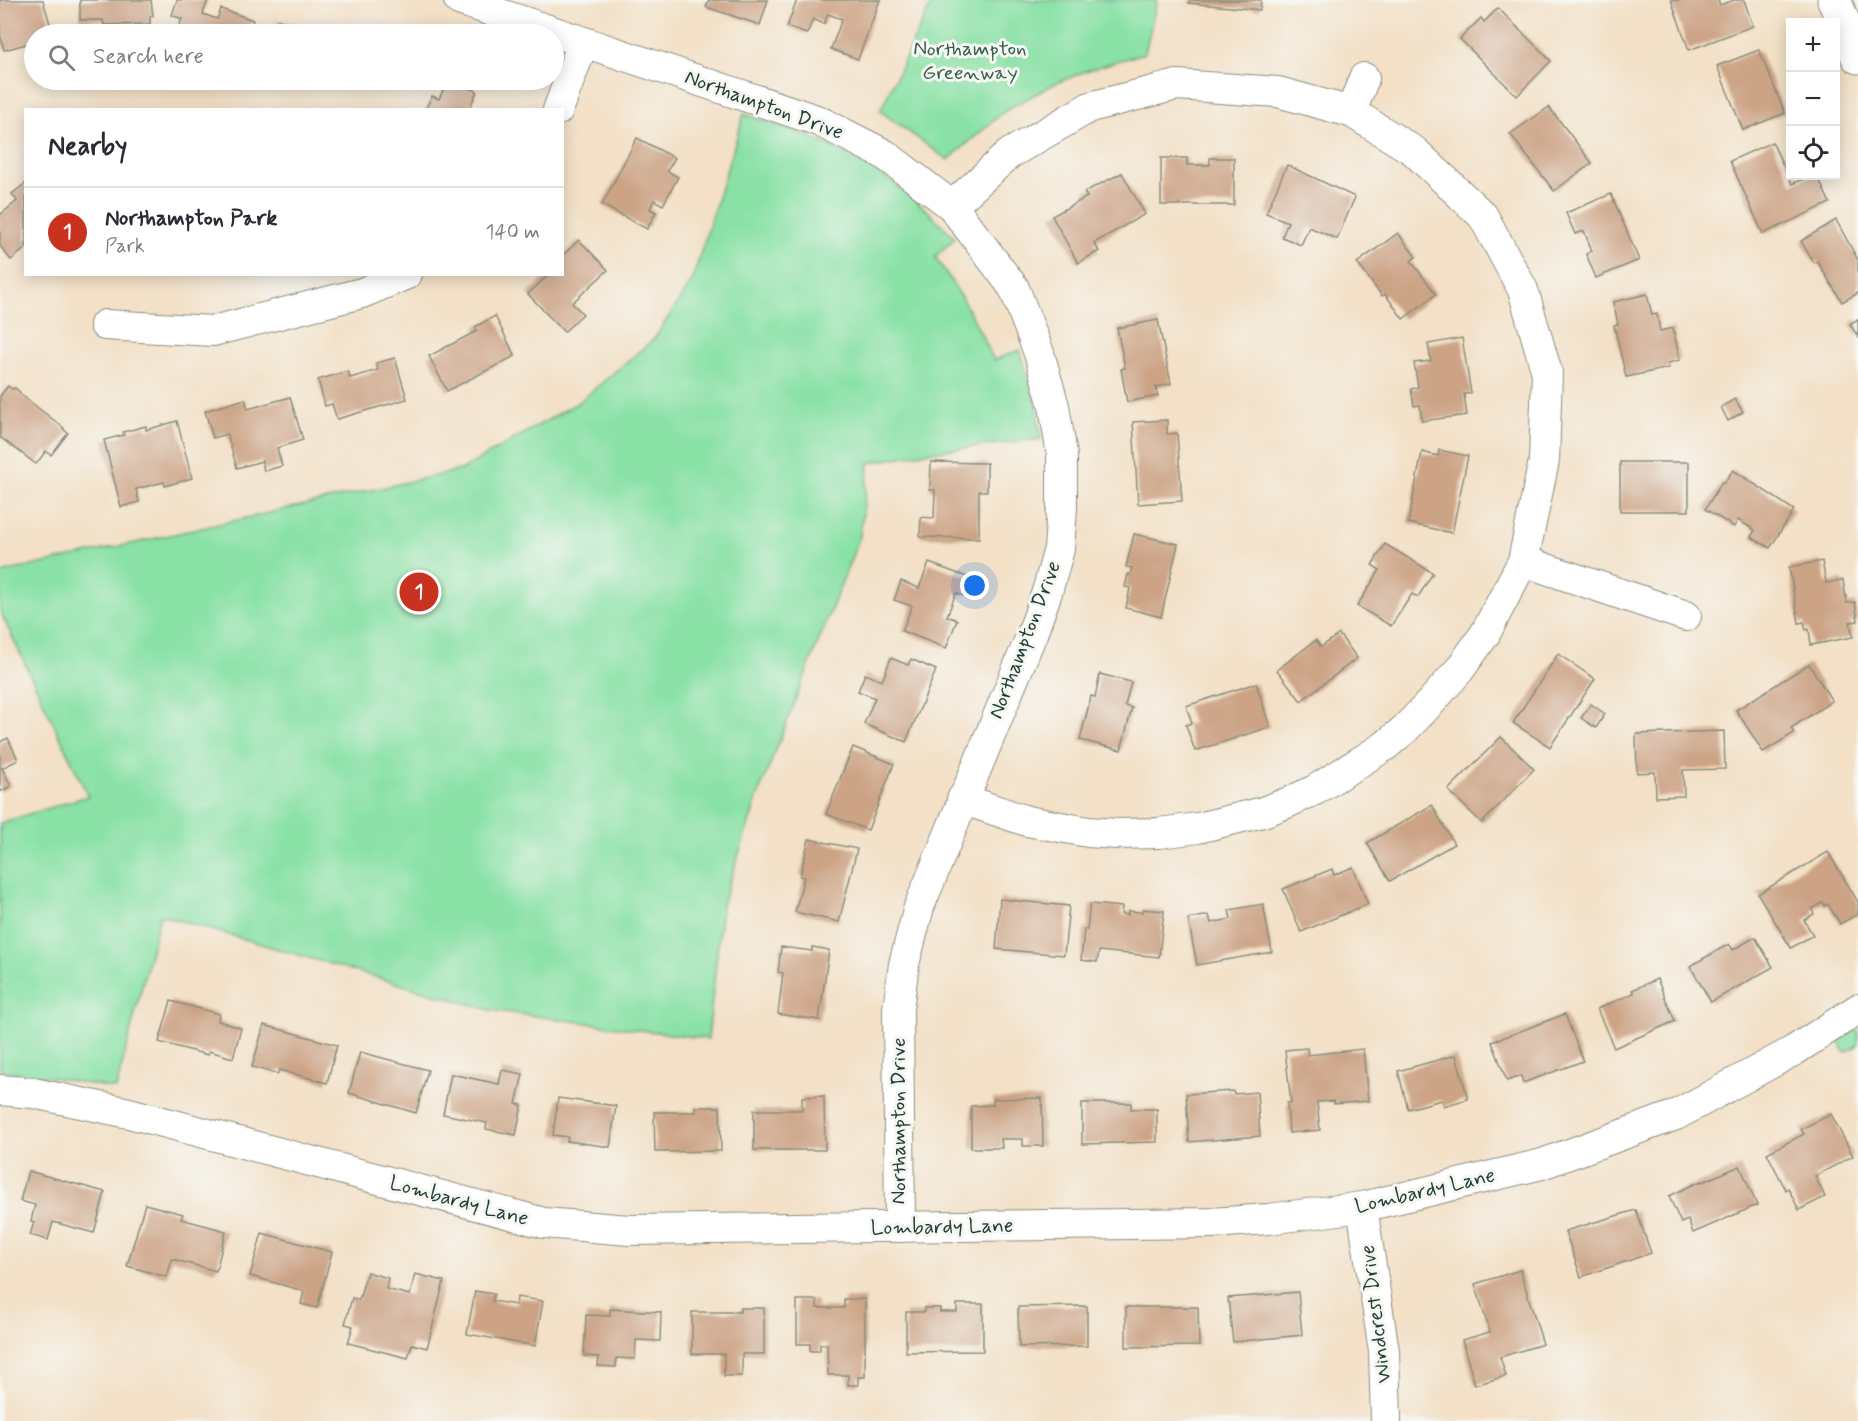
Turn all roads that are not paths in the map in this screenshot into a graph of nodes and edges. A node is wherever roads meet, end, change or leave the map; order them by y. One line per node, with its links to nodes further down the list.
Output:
1 (459, 0): 3 (street, Northampton Drive)
2 (1834, 0): 6 (street)
3 (528, 24)
4 (564, 36): 5 (street, Northampton Drive)
5 (583, 43): 8 (street); 10 (street, Northampton Drive)
6 (1858, 57)
7 (1364, 78): 9 (street)
8 (559, 108)
9 (1351, 112): 10 (street); 13 (street)
10 (952, 206): 15 (street, Northampton Drive)
11 (401, 276): 12 (street)
12 (105, 325)
13 (1523, 561): 14 (street); 15 (street)
14 (1686, 616)
15 (962, 799): 19 (street, Northampton Drive)
16 (1858, 1009): 18 (street, Lombardy Lane)
17 (0, 1090): 19 (street, Lombardy Lane)
18 (1362, 1207): 19 (street, Lombardy Lane); 20 (street, Windcrest Drive)
19 (900, 1227)
20 (1386, 1421)

